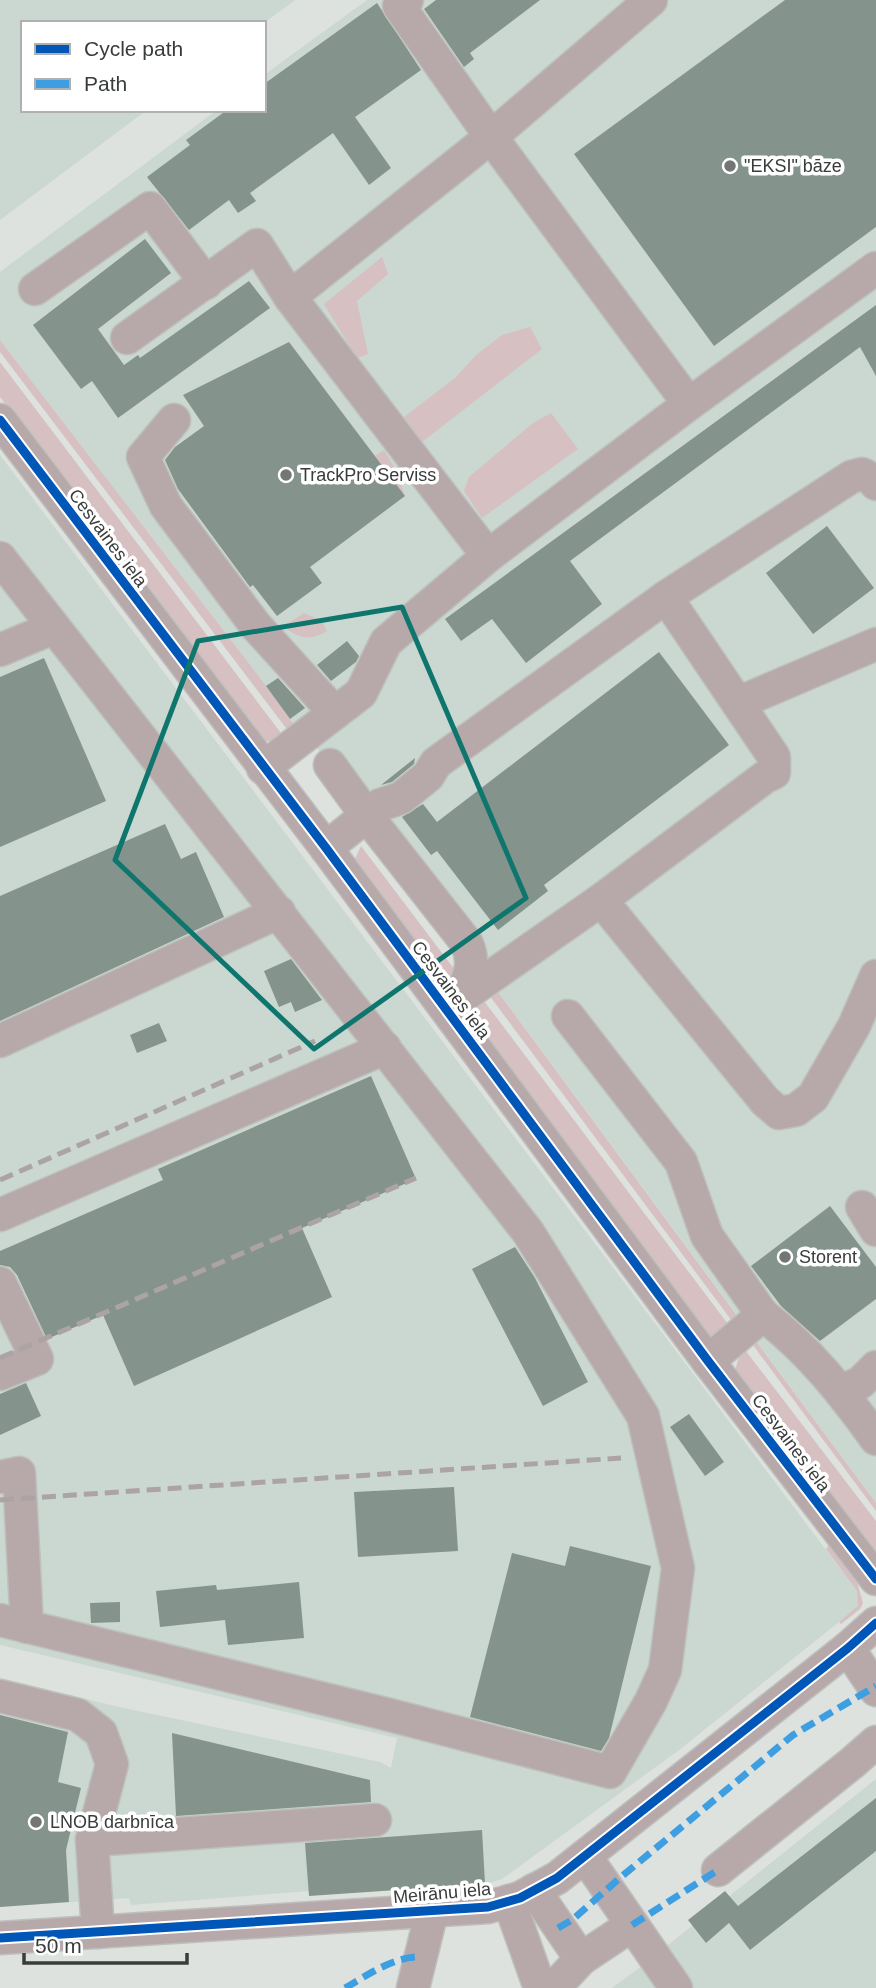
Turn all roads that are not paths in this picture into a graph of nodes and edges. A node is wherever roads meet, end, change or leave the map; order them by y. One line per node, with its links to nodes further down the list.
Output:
1 (407, 0): 3 (street)
2 (651, 0): 3 (street)
3 (491, 136): 7 (street); 9 (street)
4 (876, 268): 9 (street)
5 (206, 283): 6 (street); 7 (street); 8 (street)
6 (35, 289)
7 (290, 297): 13 (street)
8 (127, 338)
9 (689, 404): 13 (street)
10 (0, 420): 22 (street, Cesvaines iela)
11 (174, 420): 20 (street)
12 (876, 484): 15 (street)
13 (488, 556): 20 (street)
14 (0, 558): 16 (street)
15 (666, 597): 19 (street); 23 (street)
16 (53, 628): 18 (street); 26 (street)
17 (876, 644): 19 (street)
18 (0, 650)
19 (738, 702): 25 (street)
20 (335, 713): 22 (street)
21 (330, 765): 23 (street)
22 (263, 768): 24 (street, Cesvaines iela)
23 (374, 811): 24 (street); 28 (street)
24 (326, 848): 28 (street, Cesvaines iela)
25 (600, 900): 27 (street); 28 (street)
26 (279, 912): 30 (street); 31 (street)
27 (876, 976)
28 (452, 1001): 35 (street, Cesvaines iela)
29 (568, 1016): 34 (street)
30 (0, 1041)
31 (384, 1048): 32 (street); 42 (street)
32 (0, 1216)
33 (0, 1283): 37 (street)
34 (763, 1315): 35 (street); 38 (street)
35 (708, 1361): 41 (street, Cesvaines iela)
36 (876, 1367): 38 (street)
37 (0, 1374)
38 (841, 1391): 39 (street)
39 (876, 1439)
40 (0, 1477): 42 (street)
41 (876, 1578)
42 (13, 1623)
43 (876, 1623): 44 (street, Meirānu iela)
44 (848, 1648): 45 (street); 50 (street, Meirānu iela)
45 (876, 1690)
46 (0, 1696): 49 (street)
47 (876, 1742): 51 (street)
48 (375, 1820): 49 (street)
49 (92, 1840): 55 (street)
50 (585, 1856): 52 (street, Meirānu iela); 54 (street)
51 (718, 1870)
52 (522, 1896): 53 (street, Meirānu iela); 57 (street); 59 (street)
53 (432, 1911): 55 (street, Meirānu iela); 58 (street)
54 (632, 1925): 57 (street); 61 (street)
55 (98, 1932): 56 (street, Meirānu iela)
56 (0, 1938)
57 (581, 1959): 60 (street)
58 (413, 1988)
59 (540, 1988)
60 (555, 1988)
61 (676, 1988)

